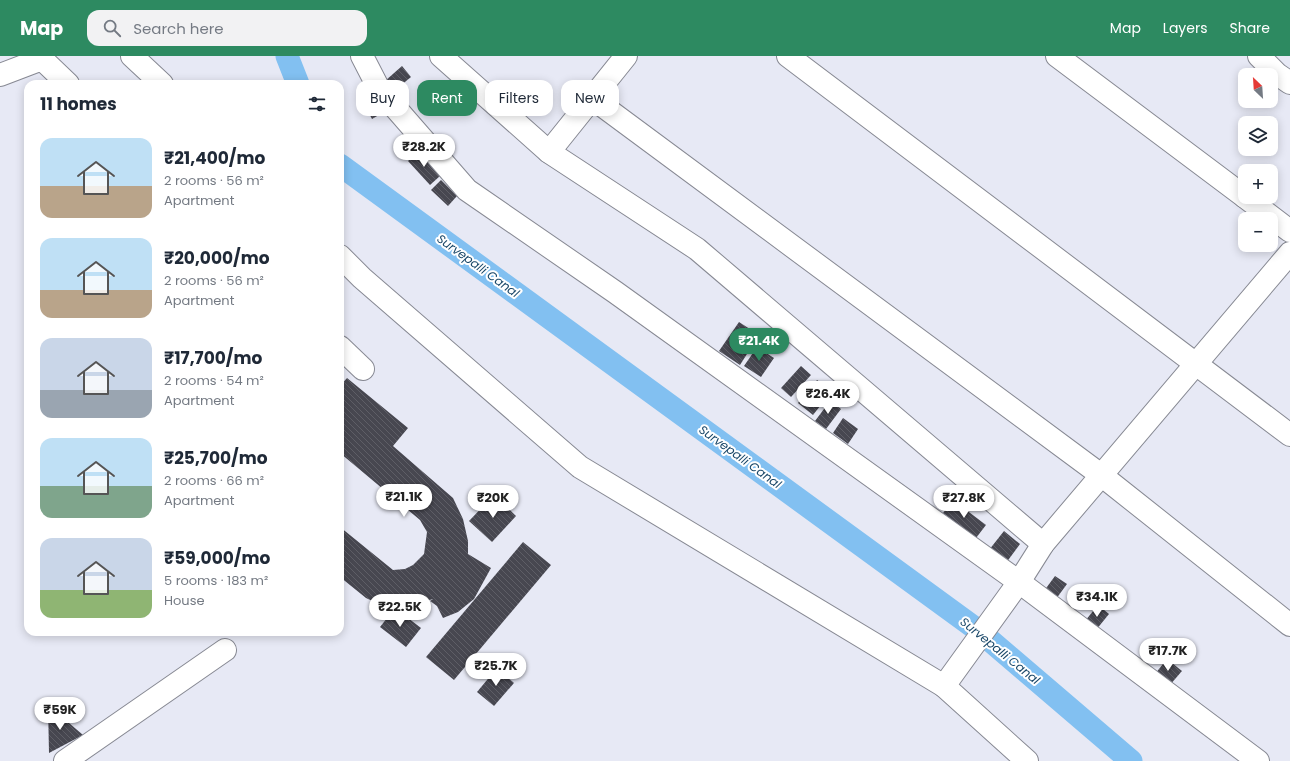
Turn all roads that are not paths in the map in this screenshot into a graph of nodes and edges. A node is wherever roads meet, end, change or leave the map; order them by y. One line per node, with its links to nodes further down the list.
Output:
1 (132, 56): 11 (street)
2 (362, 56): 28 (street)
3 (441, 56): 16 (street)
4 (626, 56): 12 (street)
5 (788, 56): 23 (street)
6 (1057, 56): 17 (street)
7 (1259, 56): 13 (street)
8 (43, 57): 9 (street); 10 (street)
9 (0, 75)
10 (64, 80)
11 (158, 80)
12 (607, 80)
13 (1290, 83)
14 (578, 116): 16 (street)
15 (616, 116): 26 (street)
16 (549, 152): 27 (street)
17 (1238, 192)
18 (1256, 204): 19 (street)
19 (1288, 225)
20 (1290, 253): 23 (street)
21 (344, 260): 31 (street)
22 (344, 351): 24 (street)
23 (1196, 363): 25 (street); 26 (street)
24 (363, 370)
25 (1290, 435)
26 (1101, 475): 27 (street); 29 (street)
27 (1043, 544): 28 (street)
28 (1015, 588): 31 (street); 34 (street)
29 (1290, 625)
30 (225, 650): 32 (street)
31 (949, 680): 33 (street)
32 (65, 761)
33 (1027, 761)
34 (1258, 761)

